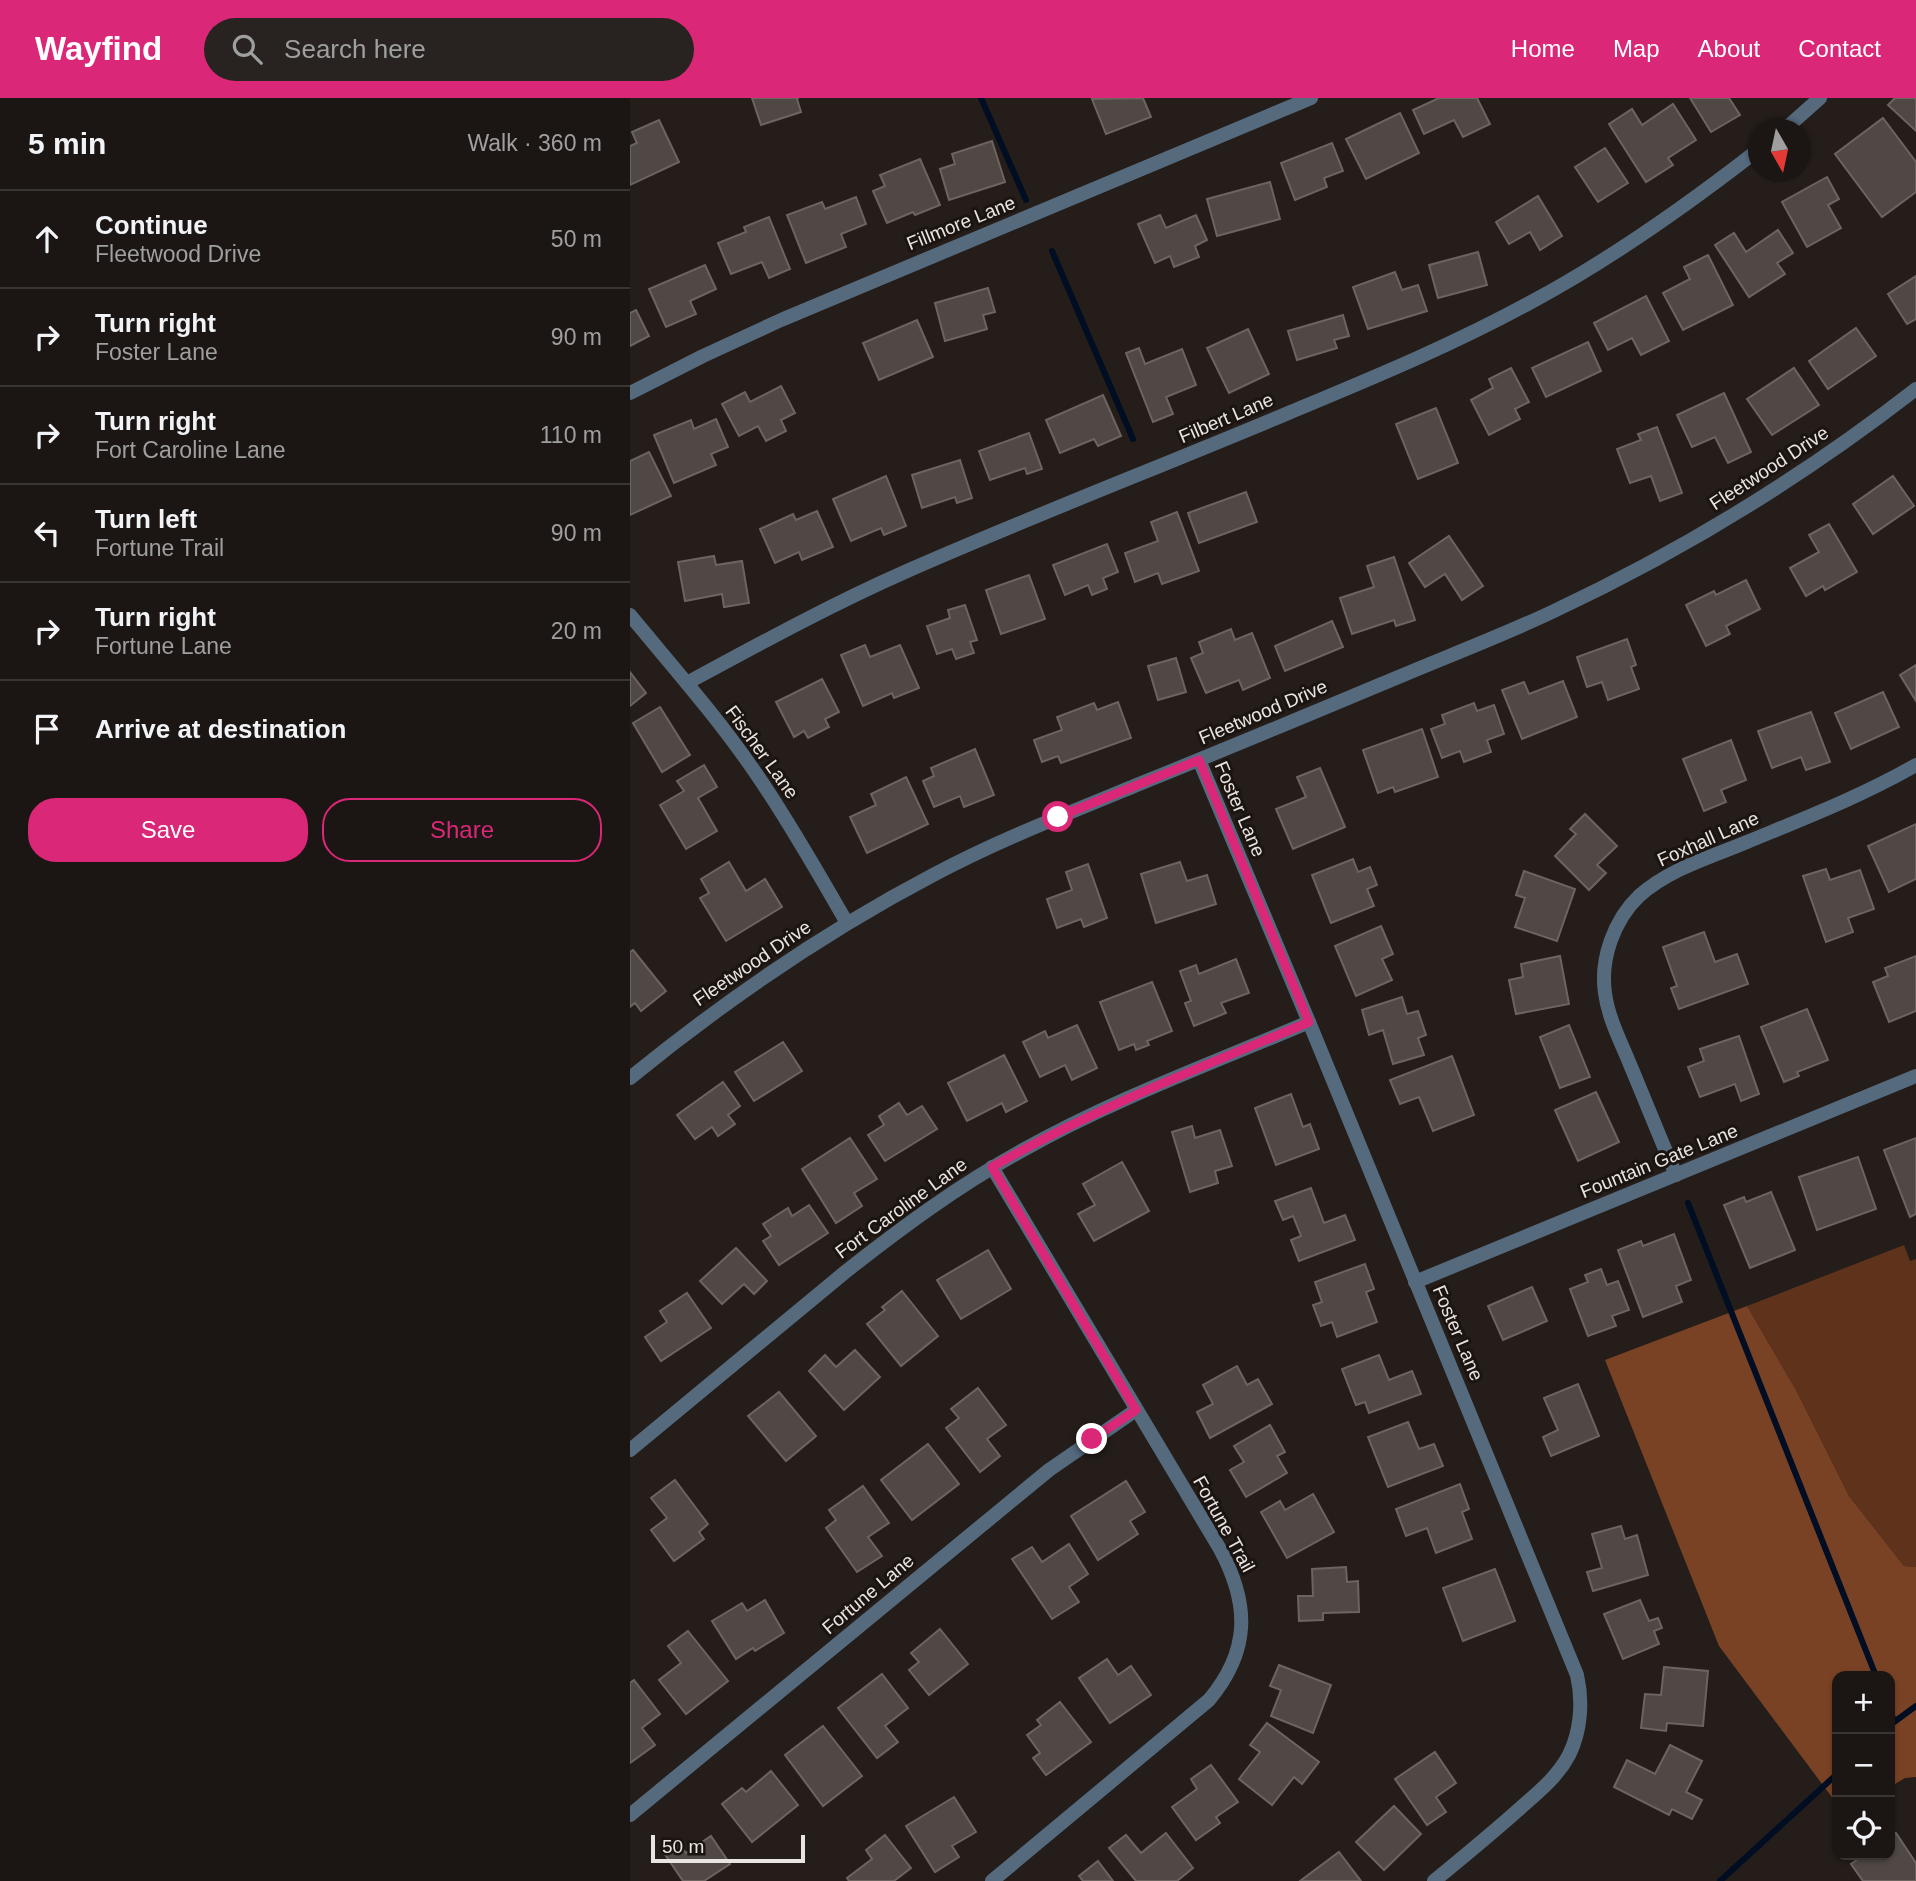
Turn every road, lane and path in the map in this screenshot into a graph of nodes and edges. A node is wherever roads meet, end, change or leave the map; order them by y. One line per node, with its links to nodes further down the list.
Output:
1 (1311, 98): 6 (street, Fillmore Lane)
2 (1820, 98): 3 (street)
3 (1796, 119)
4 (1748, 158): 8 (street, Filbert Lane)
5 (1916, 390): 9 (street, Fleetwood Drive)
6 (630, 393)
7 (630, 615): 8 (street, Fischer Lane)
8 (687, 683): 11 (street, Fischer Lane)
9 (1199, 760): 11 (street, Fleetwood Drive); 12 (street, Foster Lane)
10 (1916, 765): 16 (street, Foxhall Lane)
11 (846, 923): 14 (street, Fleetwood Drive)
12 (1309, 1022): 15 (street, Fort Caroline Lane); 17 (street, Foster Lane)
13 (1916, 1076): 16 (street, Fountain Gate Lane)
14 (630, 1078)
15 (992, 1167): 18 (street, Fortune Trail); 19 (street, Fort Caroline Lane)
16 (1675, 1175): 17 (street, Fountain Gate Lane)
17 (1416, 1282): 22 (street, Foster Lane)
18 (1136, 1410): 20 (street, Fortune Lane); 21 (street, Fortune Trail)
19 (630, 1450)
20 (630, 1815)
21 (992, 1881)
22 (1434, 1881)

